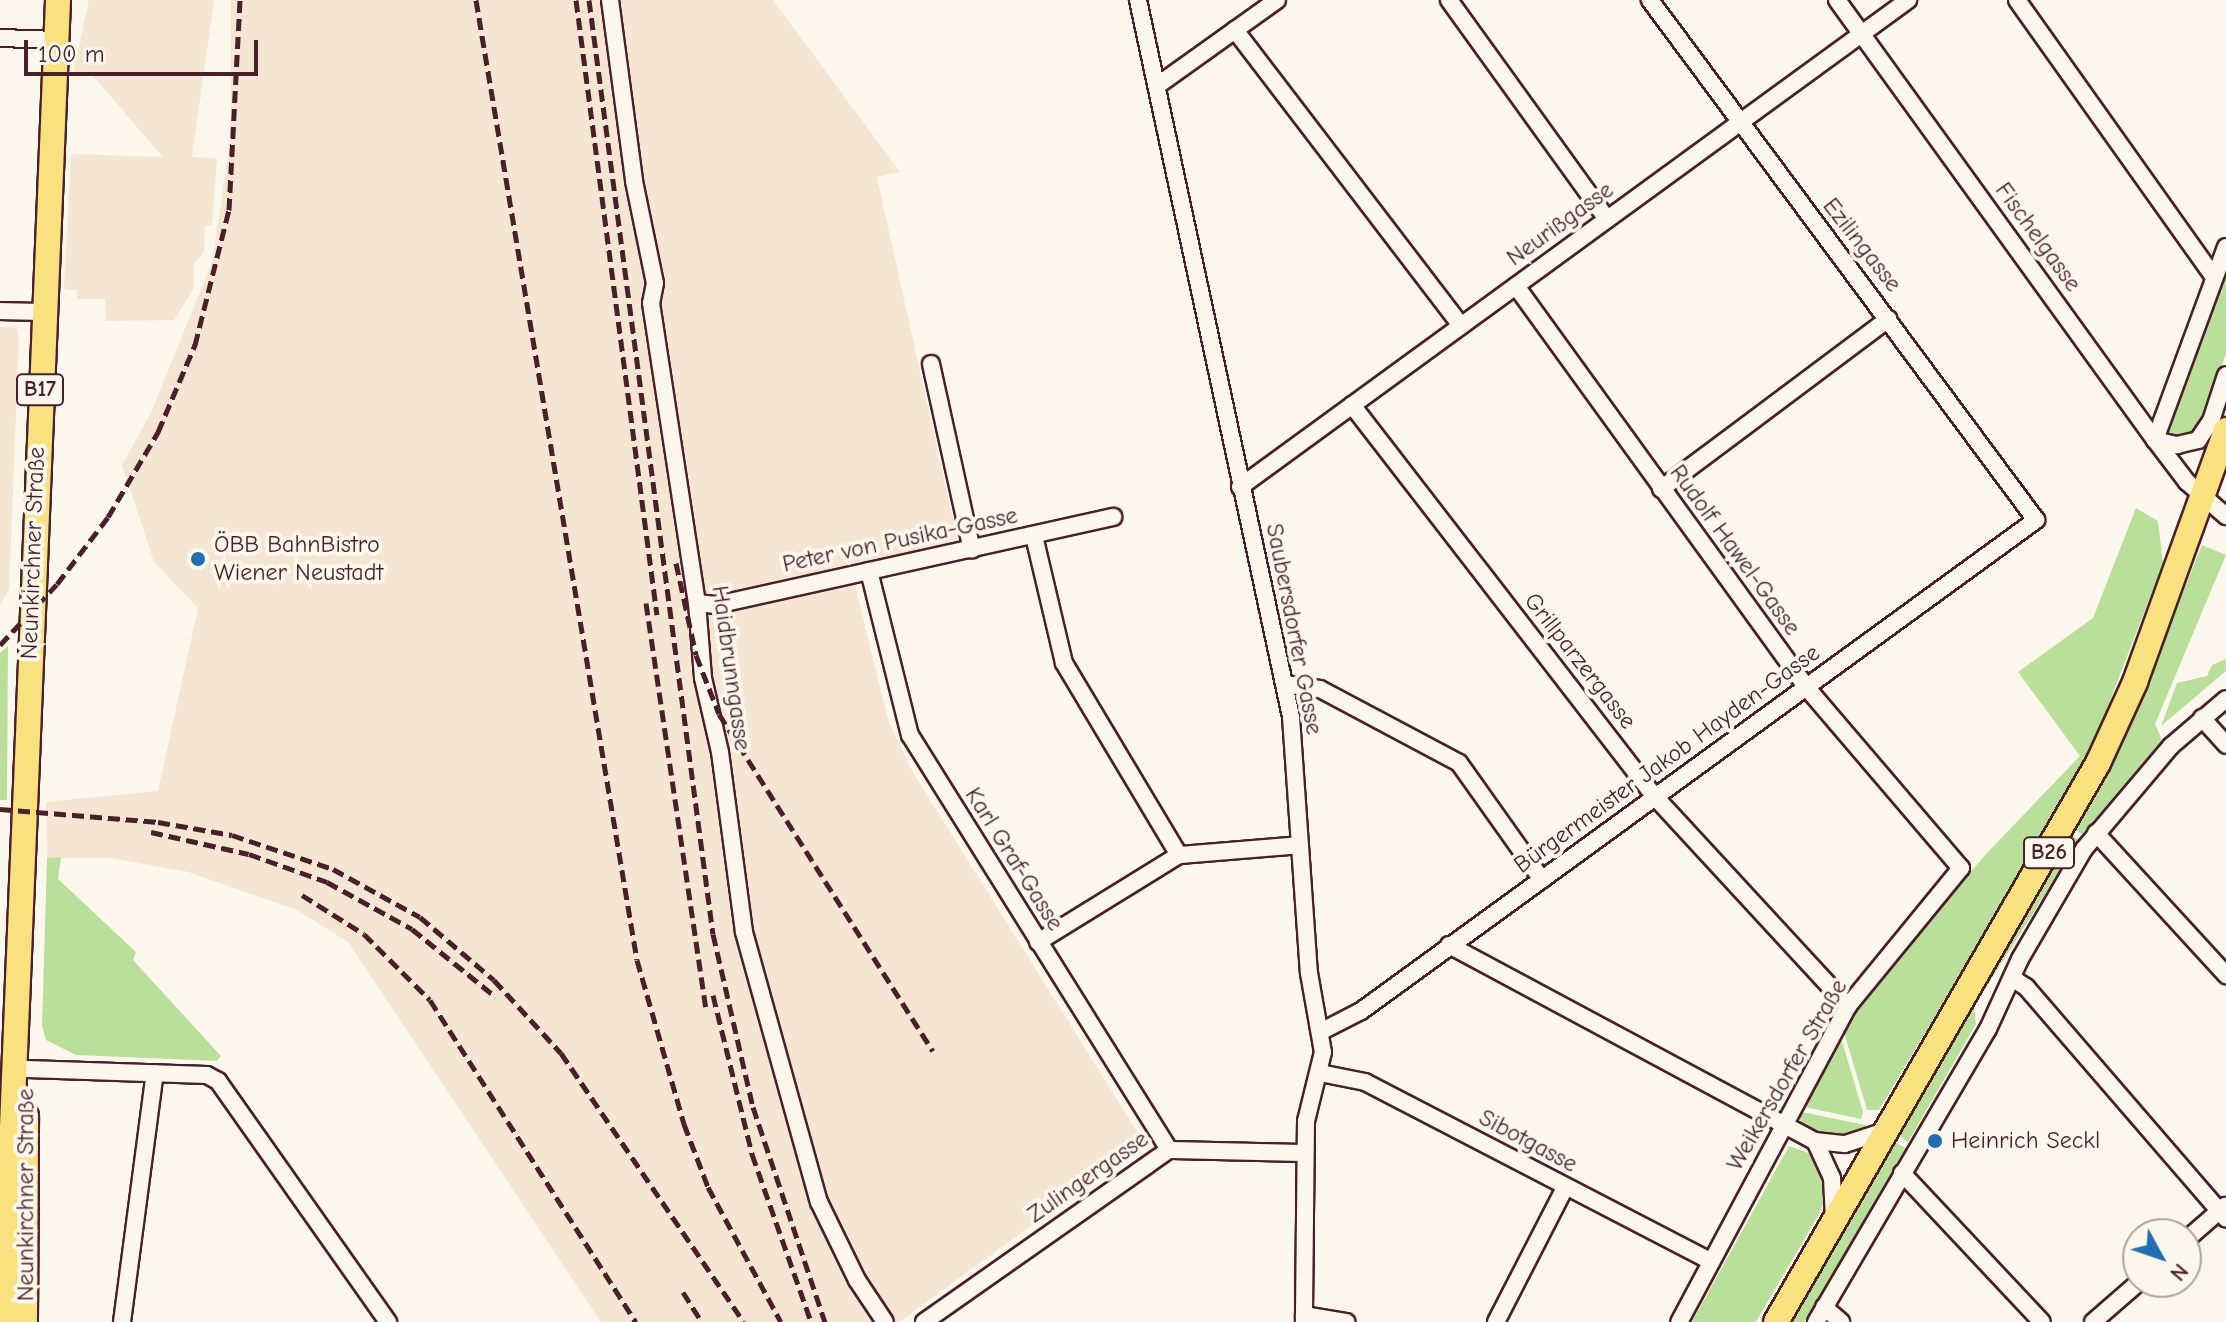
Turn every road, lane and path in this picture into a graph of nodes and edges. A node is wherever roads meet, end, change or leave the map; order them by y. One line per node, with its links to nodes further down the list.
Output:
1 (58, 0): 13 (main road, Neunkirchner Straße / B17)
2 (610, 0): 38 (street, Haidbrunngasse)
3 (1138, 0): 14 (street, Saubersdorfer Gasse)
4 (1277, 0): 10 (street)
5 (1449, 0): 16 (street)
6 (1650, 0): 15 (street, Ezilingasse)
7 (1837, 0): 11 (street, Fischelgasse)
8 (1908, 0): 11 (street, Neurißgasse)
9 (2017, 0): 18 (street)
10 (1235, 30): 14 (street); 23 (street)
11 (1862, 34): 15 (street, Neurißgasse); 28 (street, Fischelgasse)
12 (0, 38): 13 (street)
13 (56, 40): 21 (main road, Neunkirchner Straße / B17)
14 (1158, 85): 29 (street, Saubersdorfer Gasse)
15 (1738, 124): 16 (street, Neurißgasse); 22 (street, Ezilingasse)
16 (1607, 219): 19 (street, Neurißgasse)
17 (2226, 247): 18 (street)
18 (2214, 277): 28 (street)
19 (1516, 286): 23 (street, Neurißgasse); 30 (street, Rudolf Hawel-Gasse)
20 (0, 311): 21 (street)
21 (44, 312): 52 (main road, Neunkirchner Straße / B17)
22 (1888, 319): 30 (street); 34 (street, Ezilingasse)
23 (1461, 326): 26 (street, Neurißgasse)
24 (931, 364): 36 (street)
25 (2226, 375): 28 (street)
26 (1352, 405): 29 (street, Neurißgasse); 44 (street, Grillparzergasse)
27 (2226, 430): 31 (main road, B26)
28 (2155, 440): 31 (street, Fischelgasse)
29 (1240, 487): 39 (street, Saubersdorfer Gasse)
30 (1661, 489): 40 (street, Rudolf Hawel-Gasse)
31 (2205, 498): 32 (street, Fischelgasse); 61 (main road, B26)
32 (2226, 516)
33 (1113, 517): 35 (street, Peter von Pusika-Gasse)
34 (2036, 520): 40 (street, Bürgermeister Jakob Hayden-Gasse)
35 (1034, 536): 36 (street, Peter von Pusika-Gasse); 47 (street)
36 (972, 550): 37 (street, Peter von Pusika-Gasse)
37 (869, 571): 38 (street, Peter von Pusika-Gasse); 50 (street, Karl Graf-Gasse)
38 (697, 603): 78 (street, Haidbrunngasse)
39 (1284, 684): 46 (street, Saubersdorfer Gasse); 49 (street)
40 (1807, 688): 44 (street, Bürgermeister Jakob Hayden-Gasse); 48 (street, Rudolf Hawel-Gasse)
41 (2226, 699): 42 (street)
42 (2202, 718): 43 (street); 45 (street)
43 (2226, 745)
44 (1657, 799): 49 (street, Bürgermeister Jakob Hayden-Gasse); 55 (street, Grillparzergasse)
45 (2096, 833): 53 (street); 54 (street)
46 (1300, 845): 47 (street); 56 (street, Saubersdorfer Gasse)
47 (1179, 855): 50 (street)
48 (1961, 868): 55 (street, Weikersdorfer Straße)
49 (1542, 880): 51 (street, Bürgermeister Jakob Hayden-Gasse)
50 (1038, 942): 63 (street, Karl Graf-Gasse)
51 (1449, 945): 56 (street, Bürgermeister Jakob Hayden-Gasse); 60 (street)
52 (21, 962): 57 (main road, Neunkirchner Straße / B17); 74 (main road, Neunkirchner Straße / B17)
53 (2226, 975)
54 (2012, 978): 65 (street); 67 (street)
55 (1848, 1006): 60 (street, Weikersdorfer Straße)
56 (1322, 1031): 59 (street, Saubersdorfer Gasse)
57 (27, 1069): 58 (street, Neunkirchner Straße); 75 (main road, Neunkirchner Straße / B17)
58 (155, 1073): 76 (street); 77 (street, Neunkirchner Straße)
59 (1320, 1073): 64 (street, Saubersdorfer Gasse); 66 (street, Sibotgasse)
60 (1784, 1123): 62 (street); 70 (street, Weikersdorfer Straße)
61 (1885, 1131): 62 (street); 68 (main road, B26)
62 (1815, 1141): 68 (street)
63 (1169, 1150): 64 (street, Zulingergasse); 79 (street, Zulingergasse)
64 (1305, 1153): 73 (street, Saubersdorfer Gasse)
65 (1902, 1173): 72 (street); 85 (street)
66 (1565, 1188): 70 (street, Sibotgasse); 81 (street)
67 (2224, 1212): 69 (street)
68 (1834, 1219): 83 (main road, B26)
69 (2202, 1228)
70 (1711, 1261): 82 (street, Weikersdorfer Straße)
71 (2122, 1297): 86 (street)
72 (1820, 1314): 84 (street)
73 (1304, 1318): 80 (street)
74 (4, 1322)
75 (25, 1322)
76 (122, 1322)
77 (388, 1322)
78 (885, 1322)
79 (924, 1322)
80 (1346, 1322)
81 (1496, 1322)
82 (1679, 1322)
83 (1776, 1322)
84 (1841, 1322)
85 (2042, 1322)
86 (2093, 1322)

